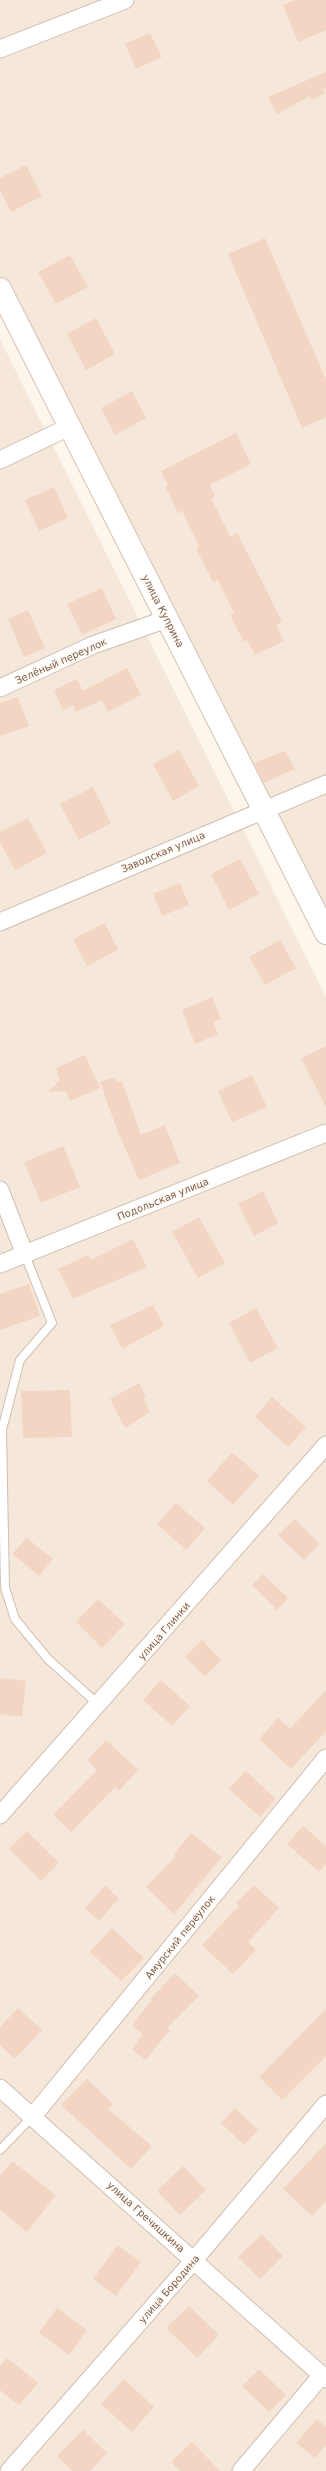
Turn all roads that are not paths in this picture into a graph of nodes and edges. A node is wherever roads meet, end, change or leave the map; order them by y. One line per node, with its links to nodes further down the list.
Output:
1 (125, 0): 2 (street)
2 (0, 49)
3 (0, 289): 4 (street, улица Куприна)
4 (69, 427): 5 (street); 6 (street, улица Куприна)
5 (0, 460)
6 (167, 619): 7 (street, Зелёный переулок); 9 (street, улица Куприна)
7 (0, 688)
8 (326, 784): 9 (street, Заводская улица)
9 (263, 809): 10 (street, Заводская улица); 11 (street, улица Куприна)
10 (0, 922)
11 (326, 933)
12 (326, 1133): 14 (street, Подольская улица)
13 (0, 1190): 14 (street)
14 (25, 1255): 15 (street, Подольская улица); 17 (lane)
15 (0, 1264)
16 (326, 1445): 17 (street, улица Глинки)
17 (99, 1705): 19 (street, улица Глинки)
18 (326, 1758): 22 (street, Амурский переулок)
19 (0, 1815)
20 (0, 2088): 22 (street, улица Гречишкина)
21 (326, 2104): 24 (street, улица Бородина)
22 (33, 2116): 23 (lane); 24 (street, улица Гречишкина)
23 (0, 2150)
24 (194, 2260): 25 (street, улица Гречишкина); 26 (street, улица Бородина)
25 (324, 2377): 27 (street)
26 (9, 2471)
27 (241, 2471)

